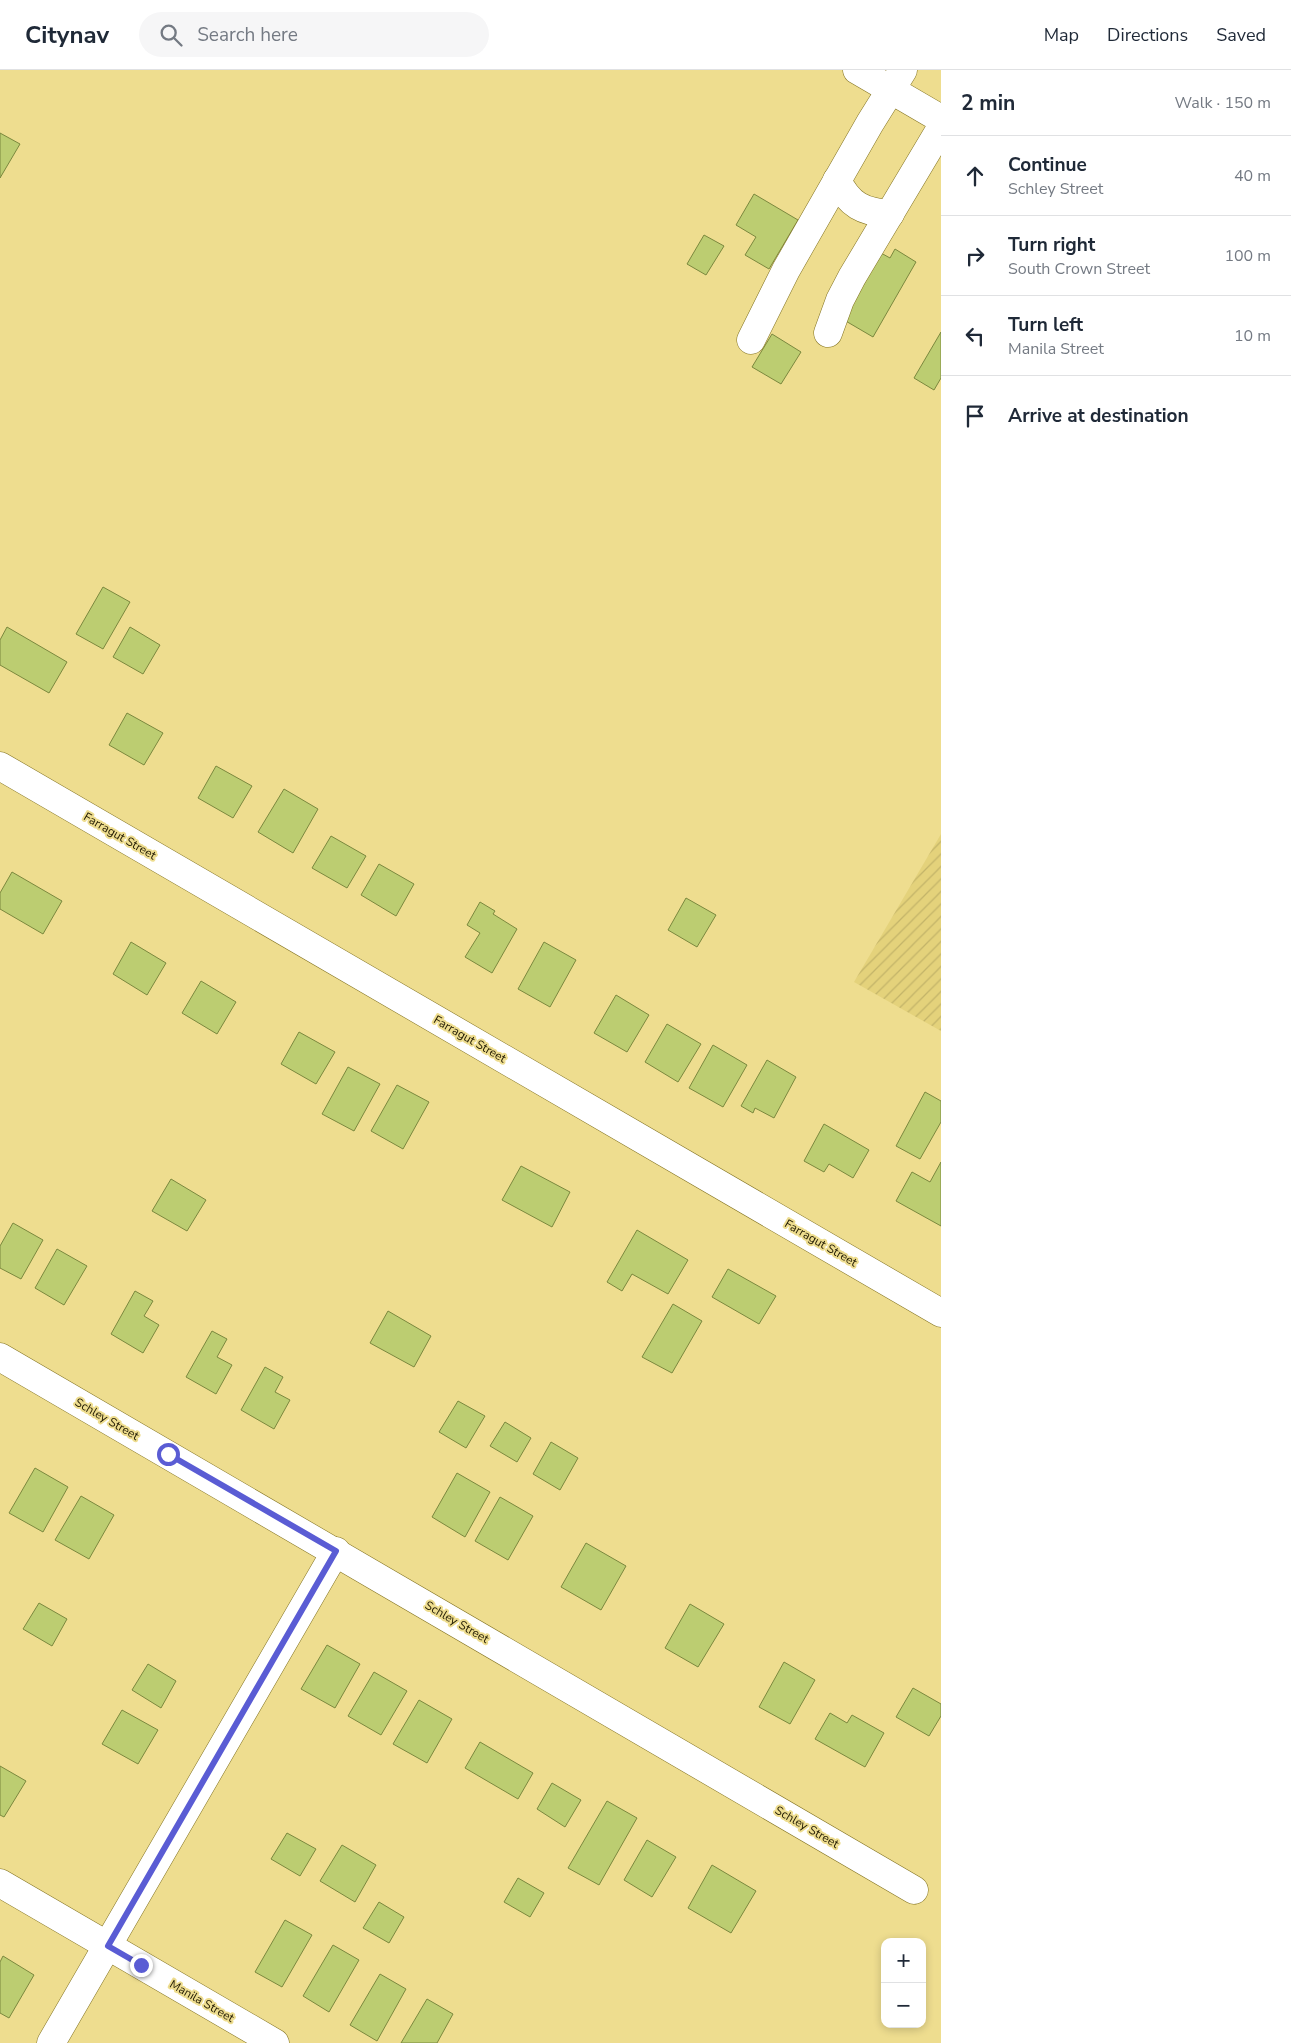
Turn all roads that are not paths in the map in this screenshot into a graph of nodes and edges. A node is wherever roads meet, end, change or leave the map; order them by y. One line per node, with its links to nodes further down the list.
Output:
1 (857, 70): 2 (street)
2 (897, 80): 3 (street); 5 (street)
3 (941, 119)
4 (941, 128): 6 (street)
5 (837, 180): 6 (street); 8 (street)
6 (890, 214): 7 (street)
7 (828, 333)
8 (751, 340)
9 (0, 766): 10 (street, Farragut Street)
10 (941, 1313)
11 (0, 1357): 12 (street, Schley Street)
12 (336, 1551): 14 (street, Schley Street); 15 (street)
13 (0, 1883): 15 (street, Manila Street)
14 (914, 1890)
15 (108, 1946): 16 (street); 17 (street, Manila Street)
16 (51, 2043)
17 (275, 2043)

